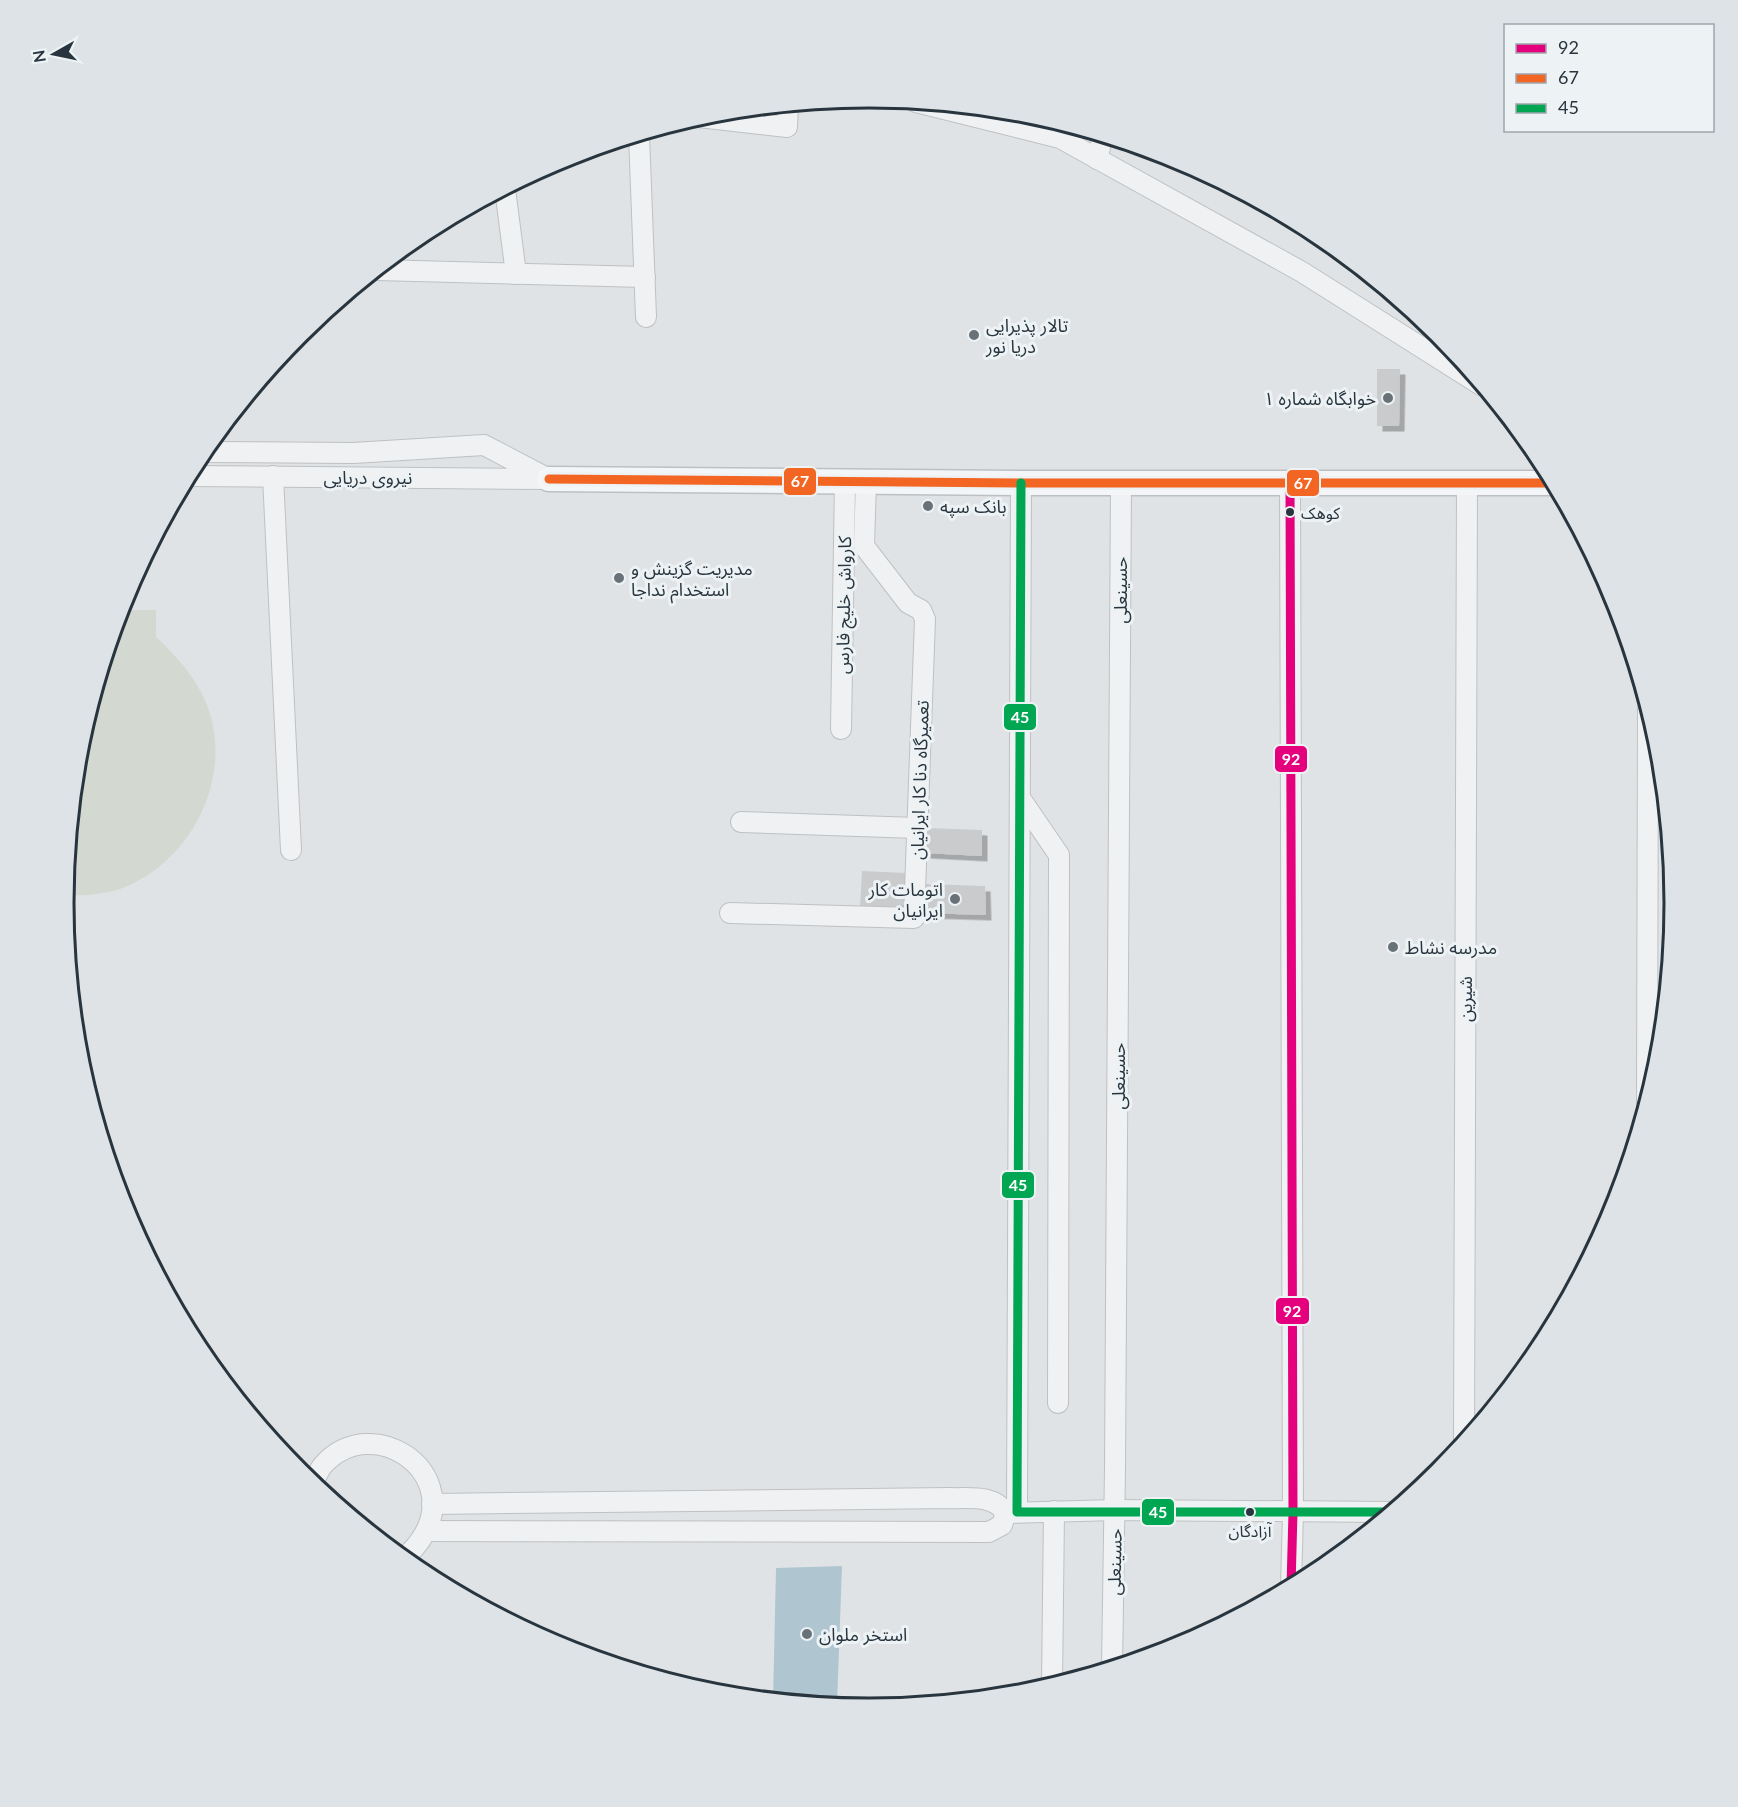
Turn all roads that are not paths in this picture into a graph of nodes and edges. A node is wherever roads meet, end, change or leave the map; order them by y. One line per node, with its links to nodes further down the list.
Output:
1 (788, 113): 3 (street)
2 (963, 114): 6 (street)
3 (730, 121)
4 (639, 142): 10 (street)
5 (1101, 143): 6 (street)
6 (1097, 159): 12 (street)
7 (506, 196): 9 (street)
8 (387, 270): 9 (street)
9 (516, 274): 10 (street)
10 (645, 277): 11 (street)
11 (646, 316)
12 (1461, 372)
13 (215, 452): 16 (street, نیروی دریایی)
14 (199, 476): 15 (street, نیروی دریایی)
15 (273, 476): 16 (street, نیروی دریایی); 28 (street)
16 (549, 479): 17 (main road, نیروی دریایی)
17 (855, 482): 18 (main road, نیروی دریایی); 23 (street, کارواش خلیج فارس); 27 (street, تعمیرگاه دنا کار ایرانیان)
18 (1021, 483): 19 (main road, نیروی دریایی); 25 (street)
19 (1121, 483): 20 (main road, نیروی دریایی); 36 (street, حسینعلی)
20 (1290, 483): 21 (main road, نیروی دریایی); 39 (street)
21 (1467, 483): 22 (main road, نیروی دریایی); 32 (street, شیرین)
22 (1543, 483)
23 (841, 729)
24 (1648, 743): 30 (street)
25 (1020, 798): 31 (street); 38 (street)
26 (741, 822): 27 (street)
27 (917, 828): 29 (street, تعمیرگاه دنا کار ایرانیان)
28 (291, 850)
29 (730, 914)
30 (1647, 1067)
31 (1058, 1403)
32 (1464, 1431)
33 (316, 1476): 35 (street)
34 (893, 1499): 35 (street); 38 (street); 42 (street)
35 (432, 1504): 41 (street)
36 (1115, 1510): 37 (street); 39 (street); 45 (street, حسینعلی)
37 (1054, 1511): 38 (street); 46 (street)
38 (1012, 1512): 42 (street)
39 (1293, 1512): 40 (street); 44 (street)
40 (1382, 1512)
41 (426, 1531): 42 (street); 43 (street)
42 (894, 1532)
43 (409, 1552)
44 (1291, 1577)
45 (1112, 1661)
46 (1052, 1677)

